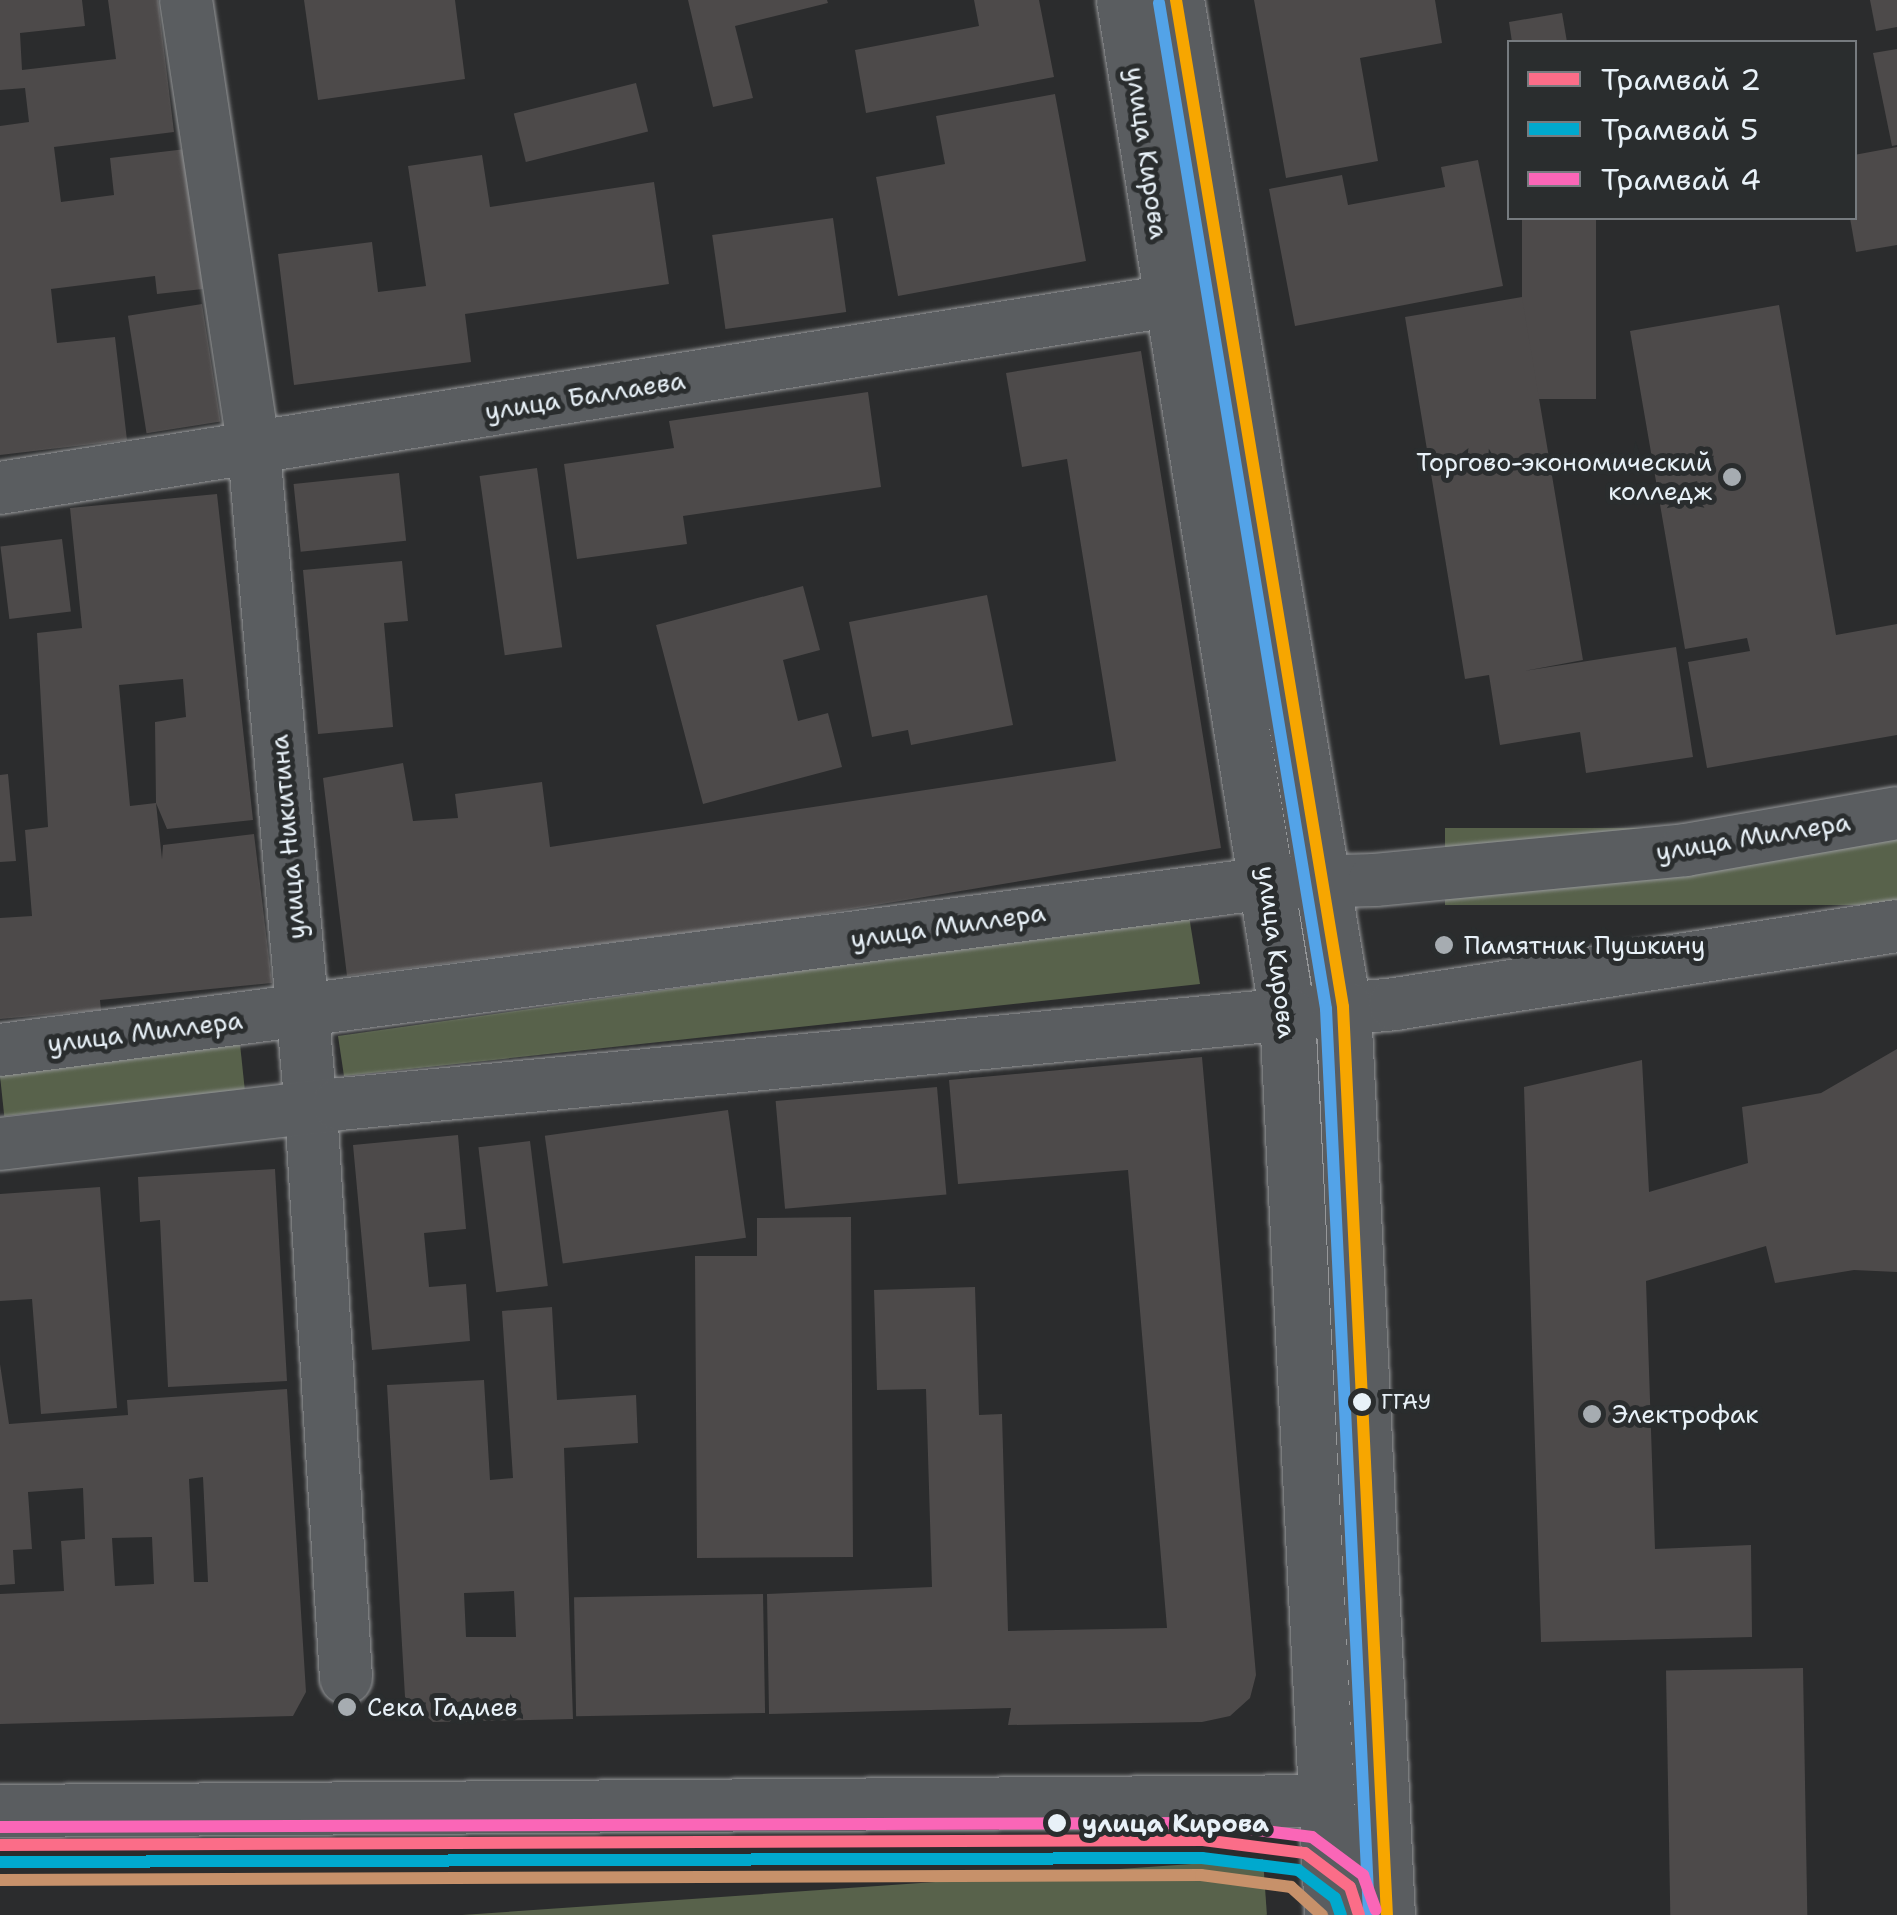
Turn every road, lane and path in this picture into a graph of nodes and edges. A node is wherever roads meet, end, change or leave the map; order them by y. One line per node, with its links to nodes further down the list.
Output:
1 (186, 0): 5 (street, улица Никитина)
2 (1124, 0): 4 (main road, улица Кирова)
3 (1176, 0): 8 (main road, улица Кирова)
4 (1168, 302): 5 (street, улица Баллаева); 9 (main road, улица Кирова)
5 (254, 450): 6 (street, улица Баллаева); 12 (street, улица Никитина)
6 (0, 488)
7 (1897, 813): 8 (street, улица Миллера)
8 (1320, 879): 9 (street, улица Миллера); 11 (main road, улица Кирова)
9 (1267, 883): 12 (street, улица Миллера); 13 (main road, улица Кирова)
10 (1897, 926): 11 (street)
11 (1343, 1007): 13 (street); 21 (main road, улица Кирова)
12 (304, 1013): 14 (street, улица Миллера); 15 (street, улица Никитина)
13 (1287, 1014): 15 (street); 18 (main road, улица Кирова)
14 (0, 1050)
15 (311, 1108): 16 (street); 17 (street, улица Никитина)
16 (0, 1144)
17 (346, 1678)
18 (1326, 1801): 19 (street); 20 (main road, улица Кирова)
19 (0, 1810)
20 (1332, 1915)
21 (1386, 1915)

